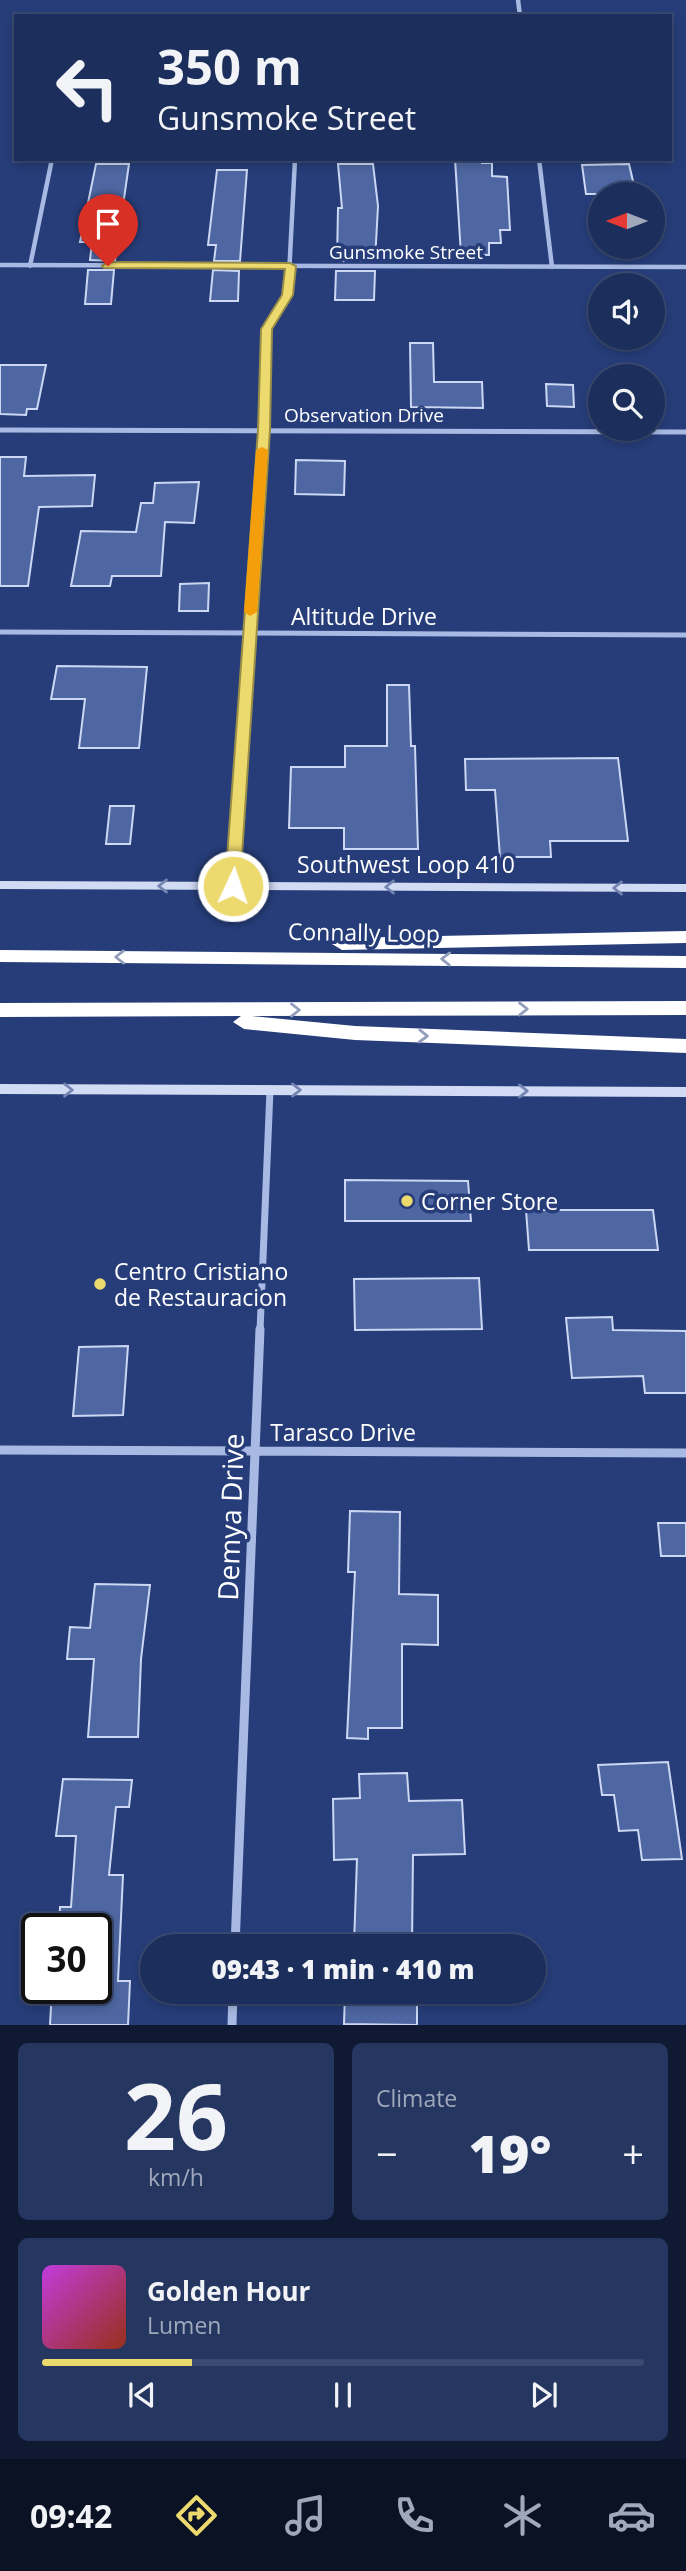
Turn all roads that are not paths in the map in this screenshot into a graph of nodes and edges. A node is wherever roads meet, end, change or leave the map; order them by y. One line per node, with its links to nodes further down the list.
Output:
1 (52, 161): 5 (street)
2 (295, 161): 6 (street)
3 (538, 161): 7 (street)
4 (0, 265): 5 (street, Gunsmoke Street)
5 (30, 265): 6 (street, Gunsmoke Street)
6 (290, 266): 7 (street, Gunsmoke Street); 10 (street)
7 (552, 267): 8 (street, Gunsmoke Street)
8 (686, 267)
9 (0, 430): 10 (street, Observation Drive)
10 (264, 430): 11 (street, Observation Drive); 13 (street)
11 (686, 432)
12 (0, 632): 13 (street, Altitude Drive)
13 (249, 633): 14 (street, Altitude Drive); 16 (street)
14 (686, 635)
15 (0, 885): 16 (main road, Southwest Loop 410, one-way to 15)
16 (233, 886): 17 (main road, Southwest Loop 410, one-way to 16)
17 (686, 888)
18 (686, 937): 20 (highway)
19 (0, 956): 20 (highway, Connally Loop, one-way to 19)
20 (262, 957): 21 (highway, Connally Loop, one-way to 20)
21 (686, 962)
22 (686, 1008): 24 (highway, one-way to 22)
23 (0, 1010): 24 (highway)
24 (129, 1010): 25 (highway, one-way to 25)
25 (686, 1046)
26 (0, 1090): 27 (main road, one-way to 27)
27 (270, 1090): 28 (main road, one-way to 28); 30 (street, Demya Drive)
28 (686, 1092)
29 (0, 1450): 30 (street, Tarasco Drive)
30 (255, 1451): 31 (street, Tarasco Drive); 32 (street, Demya Drive)
31 (686, 1453)
32 (235, 1934)
33 (233, 2004): 34 (street)
34 (232, 2025)

